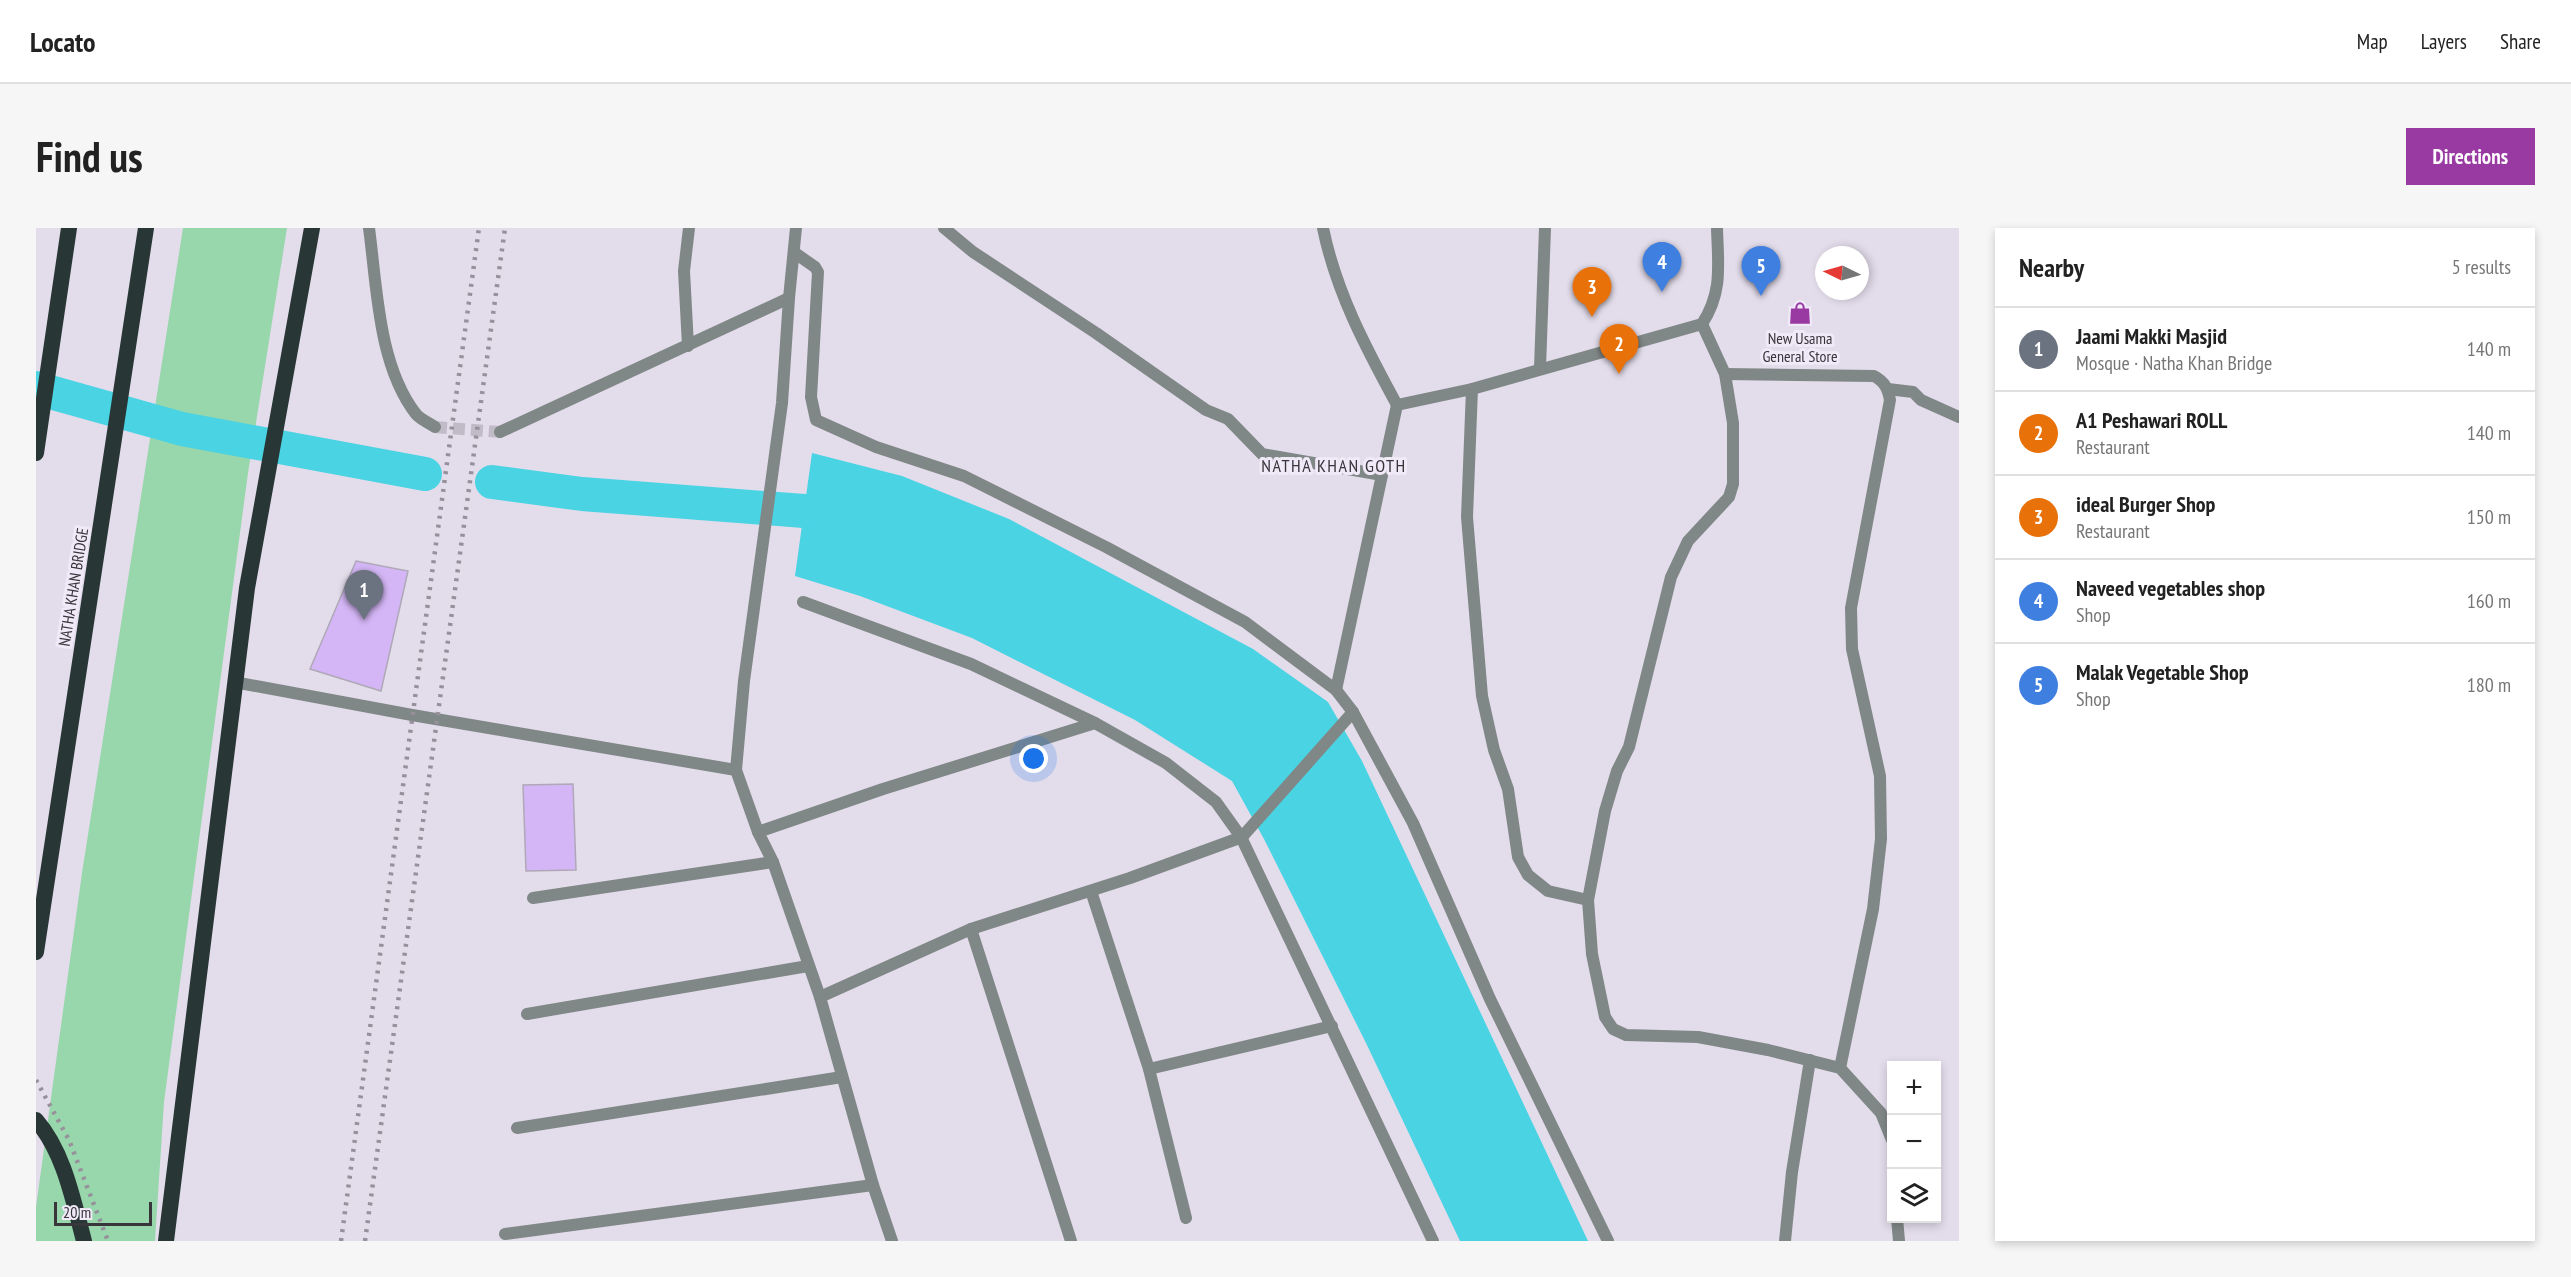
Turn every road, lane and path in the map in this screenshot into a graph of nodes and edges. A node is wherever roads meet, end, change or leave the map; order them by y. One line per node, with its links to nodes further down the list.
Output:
1 (69, 228): 23 (highway)
2 (146, 228): 38 (highway, NATHA KHAN BRIDGE)
3 (312, 228): 26 (highway)
4 (369, 228): 21 (street)
5 (689, 228): 14 (street)
6 (944, 228): 24 (street)
7 (1323, 228): 19 (street)
8 (1545, 228): 15 (street)
9 (1717, 228): 13 (street)
10 (799, 230): 11 (street)
11 (795, 253): 12 (street); 27 (street)
12 (789, 298): 14 (street); 30 (street)
13 (1701, 324): 15 (street); 16 (street)
14 (688, 346): 22 (street)
15 (1540, 368): 17 (street)
16 (1725, 374): 18 (street); 36 (street)
17 (1472, 389): 19 (street); 36 (street)
18 (1888, 389): 20 (street); 44 (street)
19 (1397, 405): 24 (street)
20 (1959, 417)
21 (435, 427)
22 (500, 432)
23 (36, 453)
24 (1382, 475): 27 (street)
25 (803, 602): 29 (street)
26 (234, 682): 30 (street); 55 (highway)
27 (1336, 690): 28 (street)
28 (1352, 713): 32 (street); 59 (street)
29 (1095, 723): 31 (street); 32 (street)
30 (736, 770): 31 (street)
31 (758, 832): 33 (street)
32 (1242, 837): 34 (street); 42 (street)
33 (773, 862): 35 (street); 39 (street)
34 (1091, 891): 37 (street); 45 (street)
35 (533, 898)
36 (1588, 900): 43 (street)
37 (970, 929): 40 (street); 57 (street)
38 (36, 952)
39 (808, 966): 40 (street); 41 (street)
40 (820, 996): 46 (street)
41 (527, 1014)
42 (1332, 1026): 45 (street); 58 (street)
43 (1810, 1060): 44 (street); 60 (street)
44 (1840, 1068): 49 (street)
45 (1149, 1069): 51 (street)
46 (842, 1077): 48 (street); 50 (street)
47 (36, 1120): 54 (highway)
48 (517, 1128)
49 (1887, 1128)
50 (873, 1185): 53 (street); 56 (street)
51 (1186, 1218)
52 (1898, 1223): 61 (street)
53 (506, 1234)
54 (84, 1241)
55 (166, 1241)
56 (892, 1241)
57 (1071, 1241)
58 (1433, 1241)
59 (1608, 1241)
60 (1785, 1241)
61 (1899, 1241)

